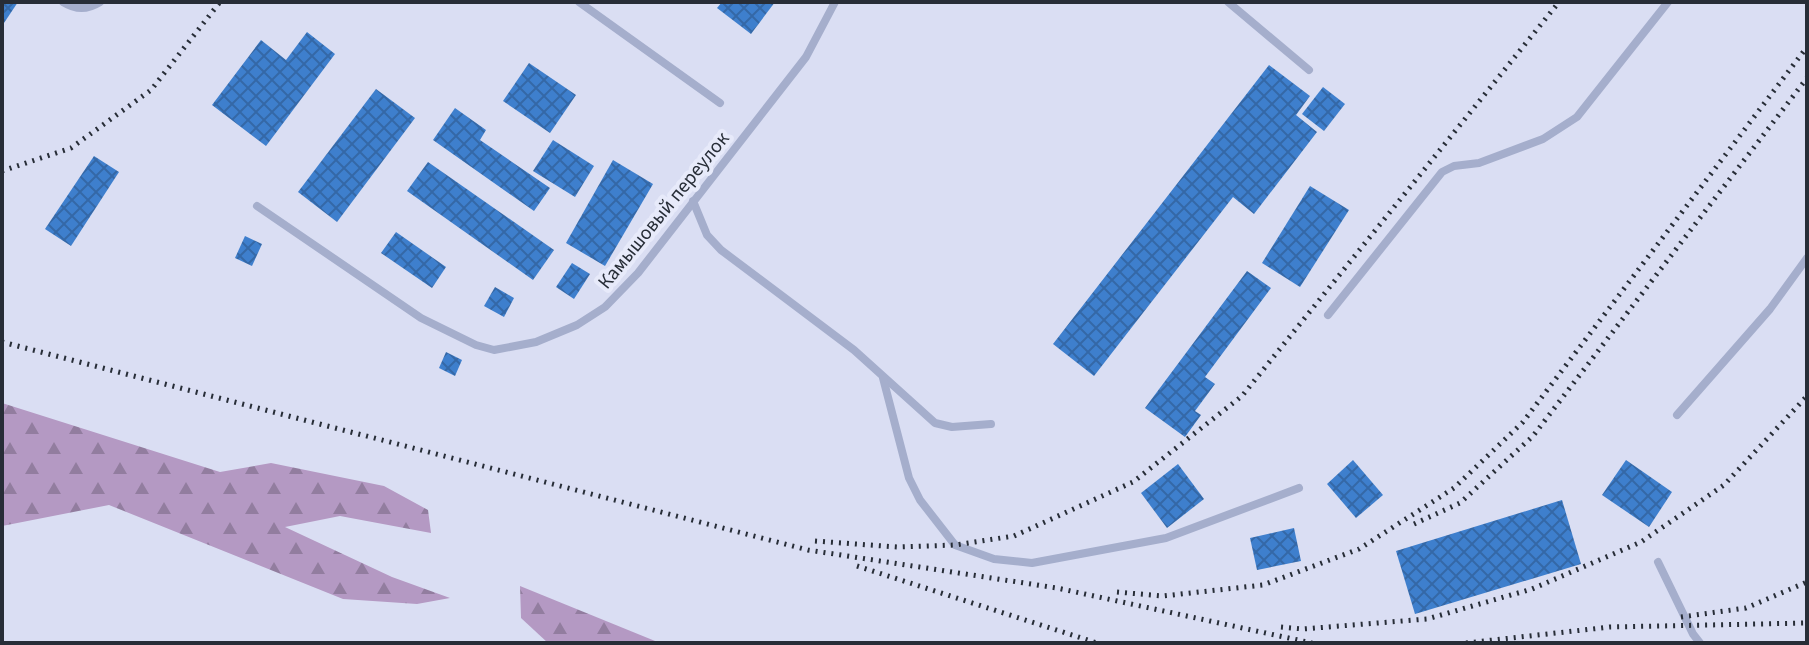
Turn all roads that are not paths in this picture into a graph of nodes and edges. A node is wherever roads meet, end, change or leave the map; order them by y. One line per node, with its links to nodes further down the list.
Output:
1 (63, 2): 2 (lane)
2 (100, 2)
3 (579, 2): 8 (lane)
4 (835, 2): 9 (lane, Камышовый переулок)
5 (1228, 2): 7 (lane)
6 (1668, 2): 12 (lane)
7 (1309, 70)
8 (720, 103)
9 (693, 201): 10 (lane, Камышовый переулок); 13 (lane)
10 (257, 206)
11 (1807, 258): 14 (lane)
12 (1328, 315)
13 (883, 378): 15 (lane); 16 (lane)
14 (1677, 415)
15 (991, 424)
16 (1299, 488)
17 (1658, 562): 18 (lane)
18 (1700, 643)

